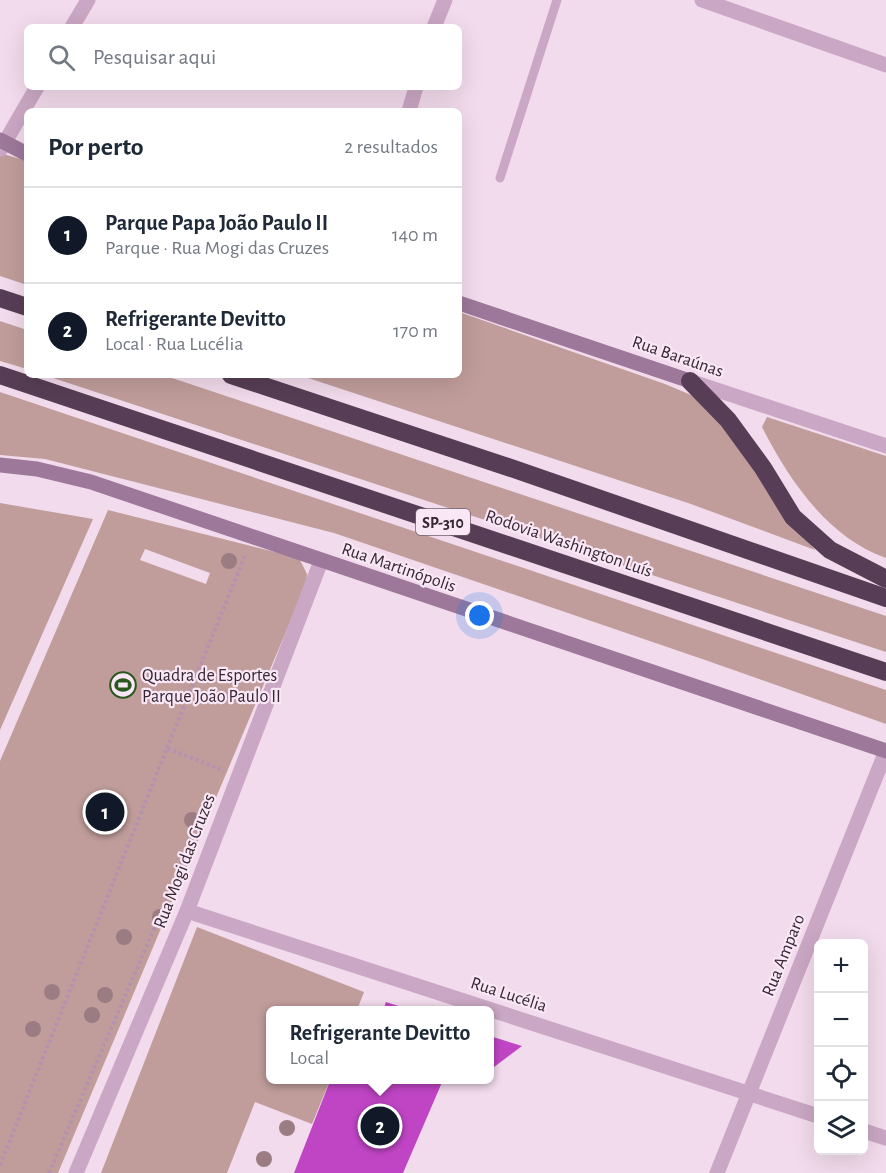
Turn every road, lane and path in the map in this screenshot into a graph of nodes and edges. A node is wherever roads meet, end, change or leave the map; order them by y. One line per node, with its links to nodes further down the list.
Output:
1 (88, 0): 5 (street)
2 (445, 0): 6 (street)
3 (557, 0): 15 (lane)
4 (702, 0): 7 (street)
5 (74, 24)
6 (435, 24)
7 (886, 65)
8 (35, 90): 10 (street)
9 (415, 90): 11 (street)
10 (24, 108)
11 (411, 108)
12 (24, 109): 13 (street)
13 (2, 145): 14 (main road)
14 (24, 154)
15 (500, 178)
16 (0, 298): 18 (highway)
17 (462, 304): 21 (main road, Rua Baraúnas)
18 (24, 306)
19 (0, 375): 28 (highway, Rodovia Washington Luís / SP-310)
20 (240, 378): 27 (highway)
21 (690, 381): 22 (street, Rua Baraúnas); 26 (highway)
22 (886, 446)
23 (0, 465): 25 (main road, Rua Martinópolis)
24 (246, 553): 29 (path)
25 (321, 561): 30 (main road, Rua Martinópolis); 33 (street, Rua Mogi das Cruzes)
26 (886, 579)
27 (886, 598)
28 (886, 672)
29 (167, 748): 32 (path); 42 (path)
30 (886, 751): 38 (street, Rua Amparo)
31 (227, 760): 32 (path)
32 (222, 771): 33 (path)
33 (239, 776): 35 (street, Rua Mogi das Cruzes)
34 (203, 814): 43 (path)
35 (187, 911): 36 (street, Rua Lucélia); 44 (street, Rua Mogi das Cruzes)
36 (482, 1006)
37 (494, 1010): 38 (street, Rua Lucélia)
38 (749, 1092): 39 (street, Rua Lucélia); 45 (street, Rua Amparo)
39 (814, 1114)
40 (868, 1132): 41 (street)
41 (886, 1138)
42 (0, 1165)
43 (49, 1173)
44 (76, 1173)
45 (717, 1173)

